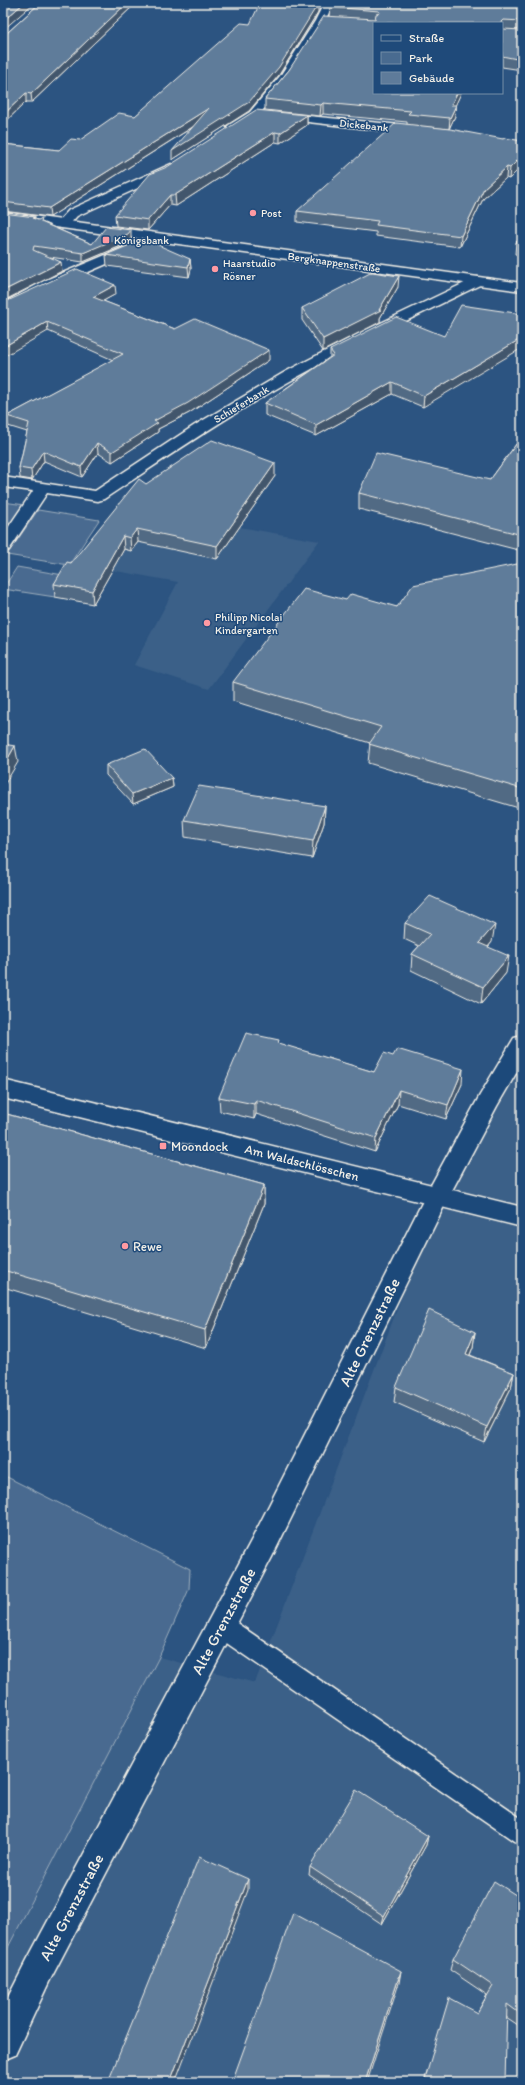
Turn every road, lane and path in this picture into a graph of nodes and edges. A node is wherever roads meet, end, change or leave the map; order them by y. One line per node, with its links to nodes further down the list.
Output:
1 (330, 3): 2 (street)
2 (254, 114): 3 (street, Dickebank); 4 (street)
3 (436, 132)
4 (222, 135)
5 (183, 160): 7 (street)
6 (3, 216): 7 (street, Bergknappenstraße)
7 (62, 224): 8 (street, Bergknappenstraße)
8 (144, 236): 9 (street, Bergknappenstraße); 11 (street)
9 (477, 281): 10 (street, Bergknappenstraße); 13 (street, Schieferbank)
10 (522, 287)
11 (3, 308)
12 (3, 482): 13 (street, Schieferbank)
13 (43, 488): 14 (street)
14 (3, 547)
15 (522, 1044): 17 (street, Alte Grenzstraße)
16 (3, 1089): 17 (street, Am Waldschlösschen)
17 (437, 1196): 18 (street); 19 (street, Alte Grenzstraße)
18 (522, 1217)
19 (220, 1625): 20 (lane); 21 (street, Alte Grenzstraße)
20 (522, 1833)
21 (3, 2043)

